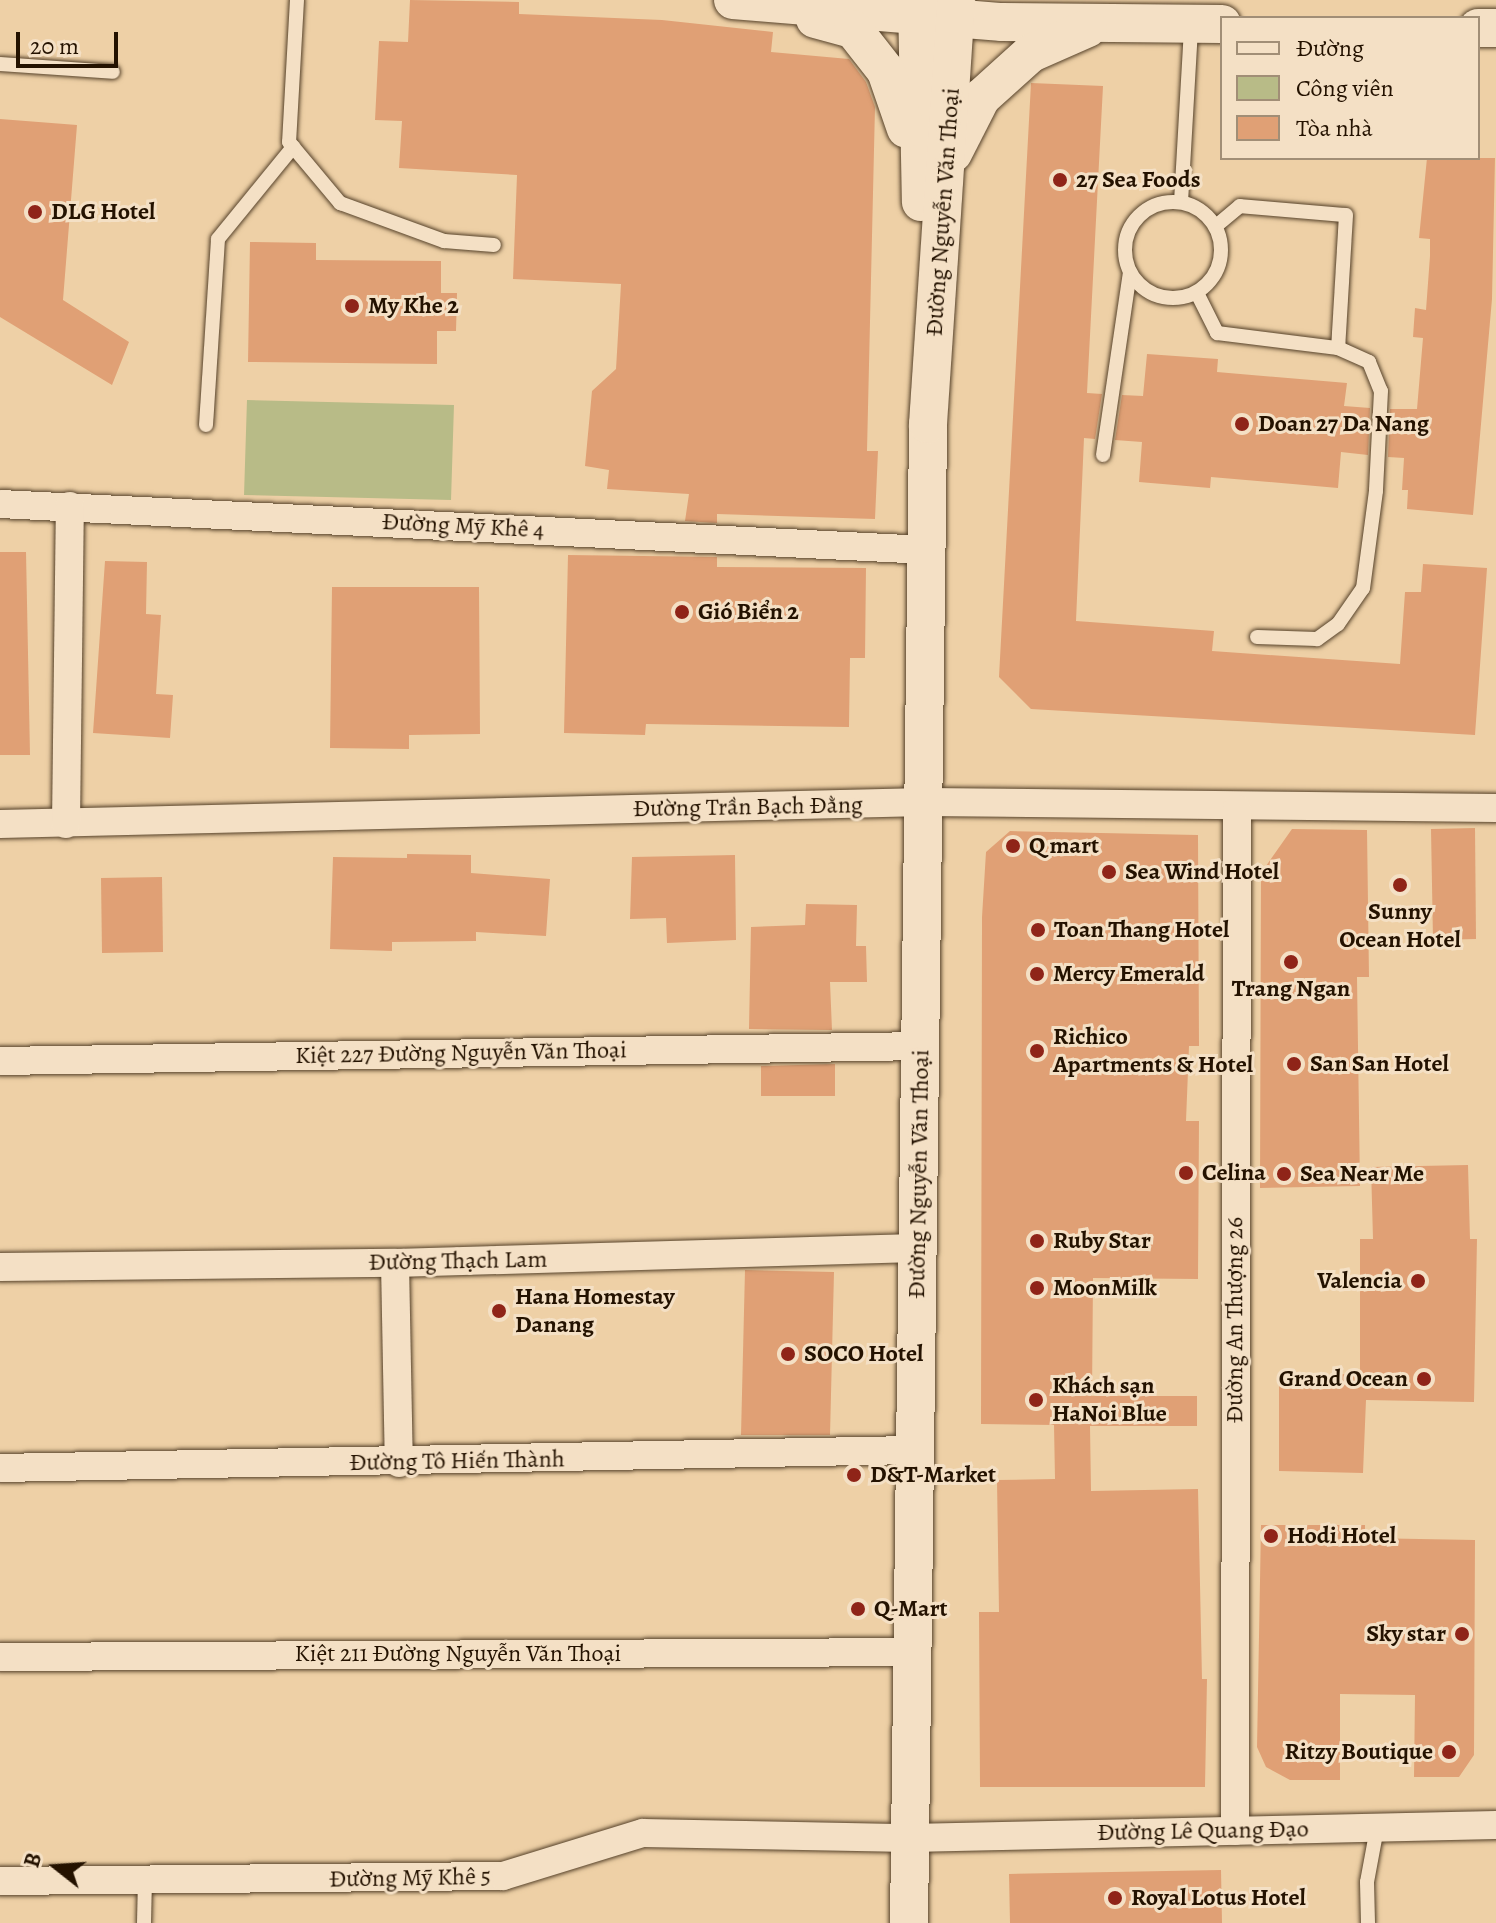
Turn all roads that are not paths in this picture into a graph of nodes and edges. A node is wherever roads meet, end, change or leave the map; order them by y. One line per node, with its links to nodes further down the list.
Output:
1 (297, 0): 9 (lane)
2 (741, 1): 3 (main road); 10 (main road)
3 (916, 8): 4 (main road); 10 (main road, Đường Nguyễn Văn Thoại)
4 (955, 9): 6 (main road); 10 (main road, Đường Nguyễn Văn Thoại)
5 (1201, 16): 6 (main road); 11 (lane)
6 (1099, 23): 10 (main road)
7 (0, 64): 8 (lane)
8 (113, 72)
9 (293, 147): 13 (lane); 17 (lane)
10 (932, 168): 21 (main road, Đường Nguyễn Văn Thoại)
11 (1181, 202): 12 (lane); 14 (lane)
12 (1216, 226): 15 (lane); 16 (lane)
13 (494, 245)
14 (1130, 273): 15 (lane); 18 (lane)
15 (1197, 293): 16 (lane)
16 (1338, 348): 22 (lane)
17 (206, 425)
18 (1103, 455)
19 (0, 504): 20 (street, Đường Mỹ Khê 4)
20 (70, 506): 21 (street, Đường Mỹ Khê 4); 27 (street)
21 (926, 550): 23 (main road, Đường Nguyễn Văn Thoại)
22 (1257, 637)
23 (925, 802): 25 (street, Đường Trần Bạch Đằng); 27 (street, Đường Trần Bạch Đằng); 28 (main road, Đường Nguyễn Văn Thoại)
24 (1496, 808): 25 (street, Đường Trần Bạch Đằng)
25 (1237, 809): 40 (street, Đường An Thượng 26)
26 (0, 824): 27 (street, Đường Trần Bạch Đằng)
27 (66, 824)
28 (922, 1046): 29 (street, Kiệt 227 Đường Nguyễn Văn Thoại); 30 (main road, Đường Nguyễn Văn Thoại)
29 (0, 1061)
30 (916, 1248): 31 (street, Đường Thạch Lam); 33 (main road, Đường Nguyễn Văn Thoại)
31 (395, 1263): 32 (street, Đường Thạch Lam); 34 (street)
32 (0, 1267)
33 (914, 1450): 34 (street, Đường Tô Hiến Thành); 36 (main road, Đường Nguyễn Văn Thoại)
34 (399, 1463): 35 (street, Đường Tô Hiến Thành)
35 (0, 1468)
36 (916, 1652): 37 (street, Kiệt 211 Đường Nguyễn Văn Thoại); 41 (main road, Đường Nguyễn Văn Thoại)
37 (0, 1657)
38 (1496, 1825): 39 (street, Đường Lê Quang Đạo)
39 (1377, 1828): 40 (street, Đường Lê Quang Đạo); 46 (lane)
40 (1235, 1831): 41 (street, Đường Lê Quang Đạo)
41 (910, 1838): 42 (street, Đường Mỹ Khê 5); 45 (main road, Đường Nguyễn Văn Thoại)
42 (145, 1880): 43 (street, Đường Mỹ Khê 5); 44 (lane)
43 (0, 1881)
44 (144, 1923)
45 (909, 1923)
46 (1368, 1923)

